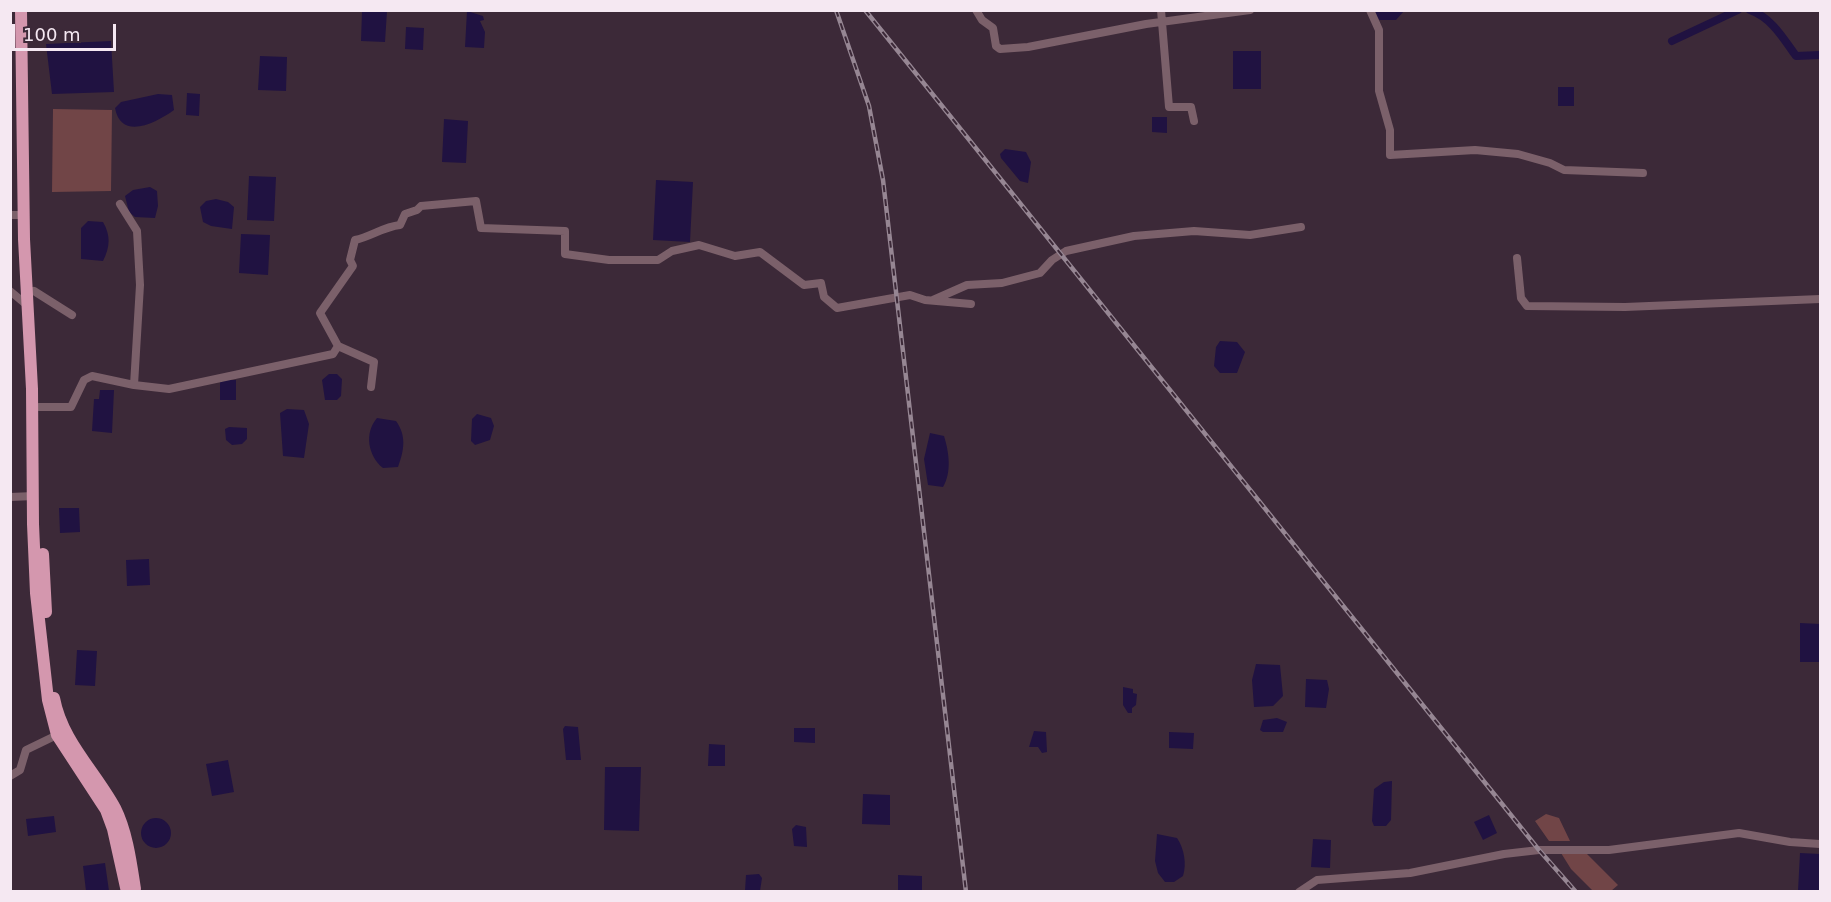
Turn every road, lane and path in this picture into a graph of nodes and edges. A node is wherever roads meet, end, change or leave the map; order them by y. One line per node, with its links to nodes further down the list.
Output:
1 (21, 10): 12 (highway)
2 (29, 10): 16 (highway)
3 (976, 10): 7 (street)
4 (1161, 10): 7 (street)
5 (1250, 10): 7 (street)
6 (1370, 10): 9 (street)
7 (1163, 23): 8 (street)
8 (1194, 121)
9 (1643, 173)
10 (120, 204): 23 (street)
11 (10, 215): 12 (street)
12 (24, 215): 20 (highway)
13 (1301, 227): 18 (street)
14 (1517, 258): 17 (street)
15 (10, 291): 20 (street)
16 (34, 291): 21 (street); 25 (highway)
17 (1821, 298)
18 (932, 301): 19 (street); 22 (street)
19 (971, 304)
20 (29, 307): 26 (highway)
21 (72, 315)
22 (338, 346): 23 (street); 24 (street)
23 (134, 385): 25 (street)
24 (371, 387)
25 (39, 407): 32 (highway)
26 (34, 496): 27 (street); 28 (highway)
27 (10, 497)
28 (57, 735): 29 (street); 31 (highway)
29 (10, 776)
30 (1821, 844): 33 (street)
31 (127, 891)
32 (135, 891)
33 (1299, 891)

